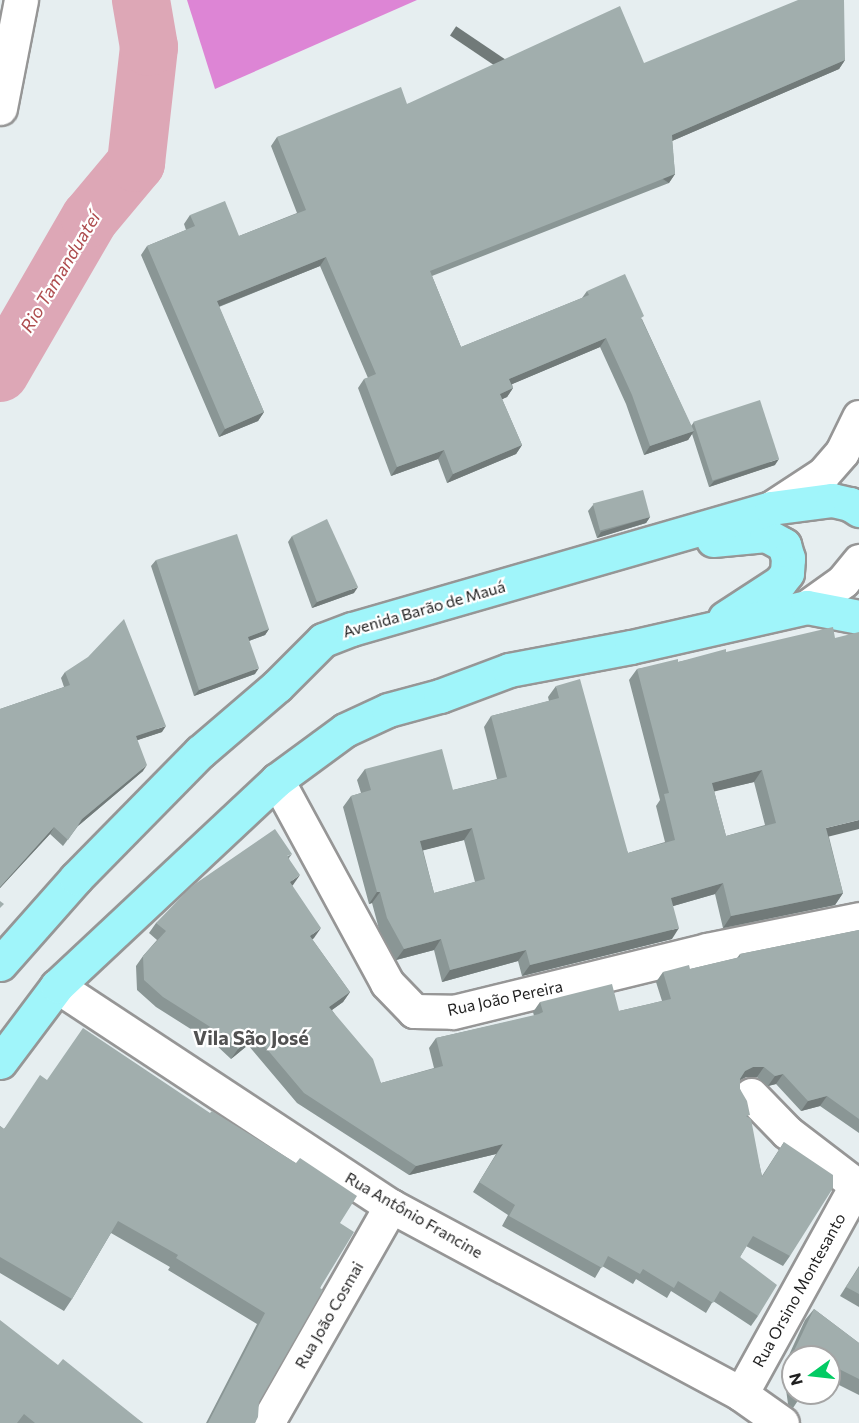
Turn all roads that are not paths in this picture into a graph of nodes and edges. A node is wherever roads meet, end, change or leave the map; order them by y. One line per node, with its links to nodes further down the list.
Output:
1 (21, 0): 2 (street)
2 (0, 108)
3 (859, 417): 4 (street, Avenida Barão de Mauá)
4 (771, 508): 5 (main road); 6 (main road, Avenida Barão de Mauá)
5 (859, 510)
6 (692, 531): 10 (main road); 13 (main road, Avenida Barão de Mauá)
7 (859, 561): 8 (street)
8 (807, 607): 9 (main road); 10 (main road)
9 (859, 617)
10 (706, 630): 11 (main road)
11 (277, 780): 12 (street, Rua João Pereira); 14 (main road)
12 (859, 919)
13 (0, 964)
14 (57, 986): 15 (main road); 18 (street, Rua Antônio Francine)
15 (0, 1062)
16 (751, 1095): 17 (street)
17 (858, 1186): 19 (street, Rua Orsino Montesanto)
18 (392, 1206): 19 (street, Rua Antônio Francine); 20 (street, Rua João Cosmai)
19 (741, 1394): 21 (street, Rua Antônio Francine)
20 (267, 1423)
21 (782, 1423)

